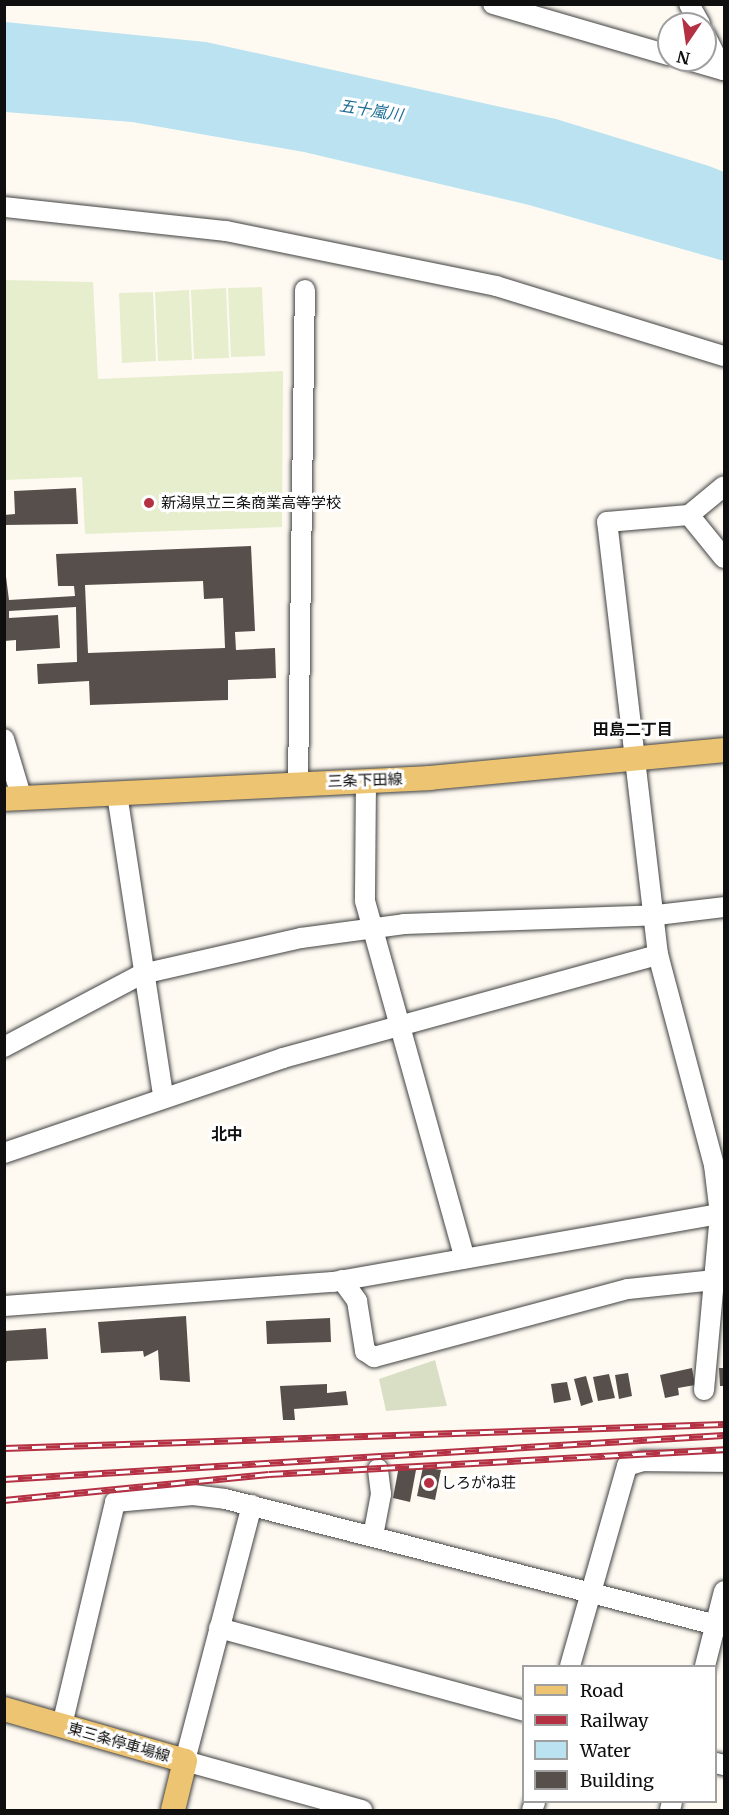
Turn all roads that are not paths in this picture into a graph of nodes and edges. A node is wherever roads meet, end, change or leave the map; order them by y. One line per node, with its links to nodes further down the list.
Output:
1 (493, 4): 2 (street)
2 (657, 52)
3 (4, 207): 5 (street)
4 (305, 290): 13 (street)
5 (724, 356)
6 (724, 486): 7 (street)
7 (689, 515): 8 (street); 11 (street)
8 (724, 558)
9 (4, 739): 15 (street)
10 (724, 750): 11 (main road, 三条下田線)
11 (633, 759): 12 (main road, 三条下田線); 17 (street)
12 (366, 780): 13 (main road, 三条下田線); 18 (street)
13 (298, 783): 14 (main road, 三条下田線)
14 (117, 794): 15 (main road, 三条下田線); 20 (street)
15 (14, 799)
16 (724, 907): 17 (street)
17 (657, 915): 18 (street); 19 (street)
18 (372, 929): 20 (street); 21 (street)
19 (658, 955): 21 (street); 25 (street)
20 (142, 974): 22 (street); 23 (street)
21 (402, 1028): 23 (street); 26 (street)
22 (4, 1047)
23 (163, 1095): 24 (street)
24 (4, 1153)
25 (722, 1213): 26 (street); 27 (street)
26 (465, 1258): 28 (street)
27 (718, 1279): 28 (street); 30 (street)
28 (342, 1280): 29 (street)
29 (4, 1306)
30 (704, 1390)
31 (724, 1462): 36 (street)
32 (378, 1469): 34 (street)
33 (252, 1505): 34 (street); 38 (street); 43 (street)
34 (373, 1536): 36 (street)
35 (724, 1591): 37 (street)
36 (590, 1592): 37 (street); 39 (street)
37 (720, 1626): 40 (street)
38 (219, 1628): 42 (street); 44 (street)
39 (570, 1665)
40 (705, 1665)
41 (4, 1709): 43 (main road, 東三条停車場線)
42 (522, 1710)
43 (62, 1725): 44 (main road, 東三条停車場線)
44 (184, 1761): 45 (main road, 東三条停車場線); 46 (street)
45 (173, 1810)
46 (362, 1810)

